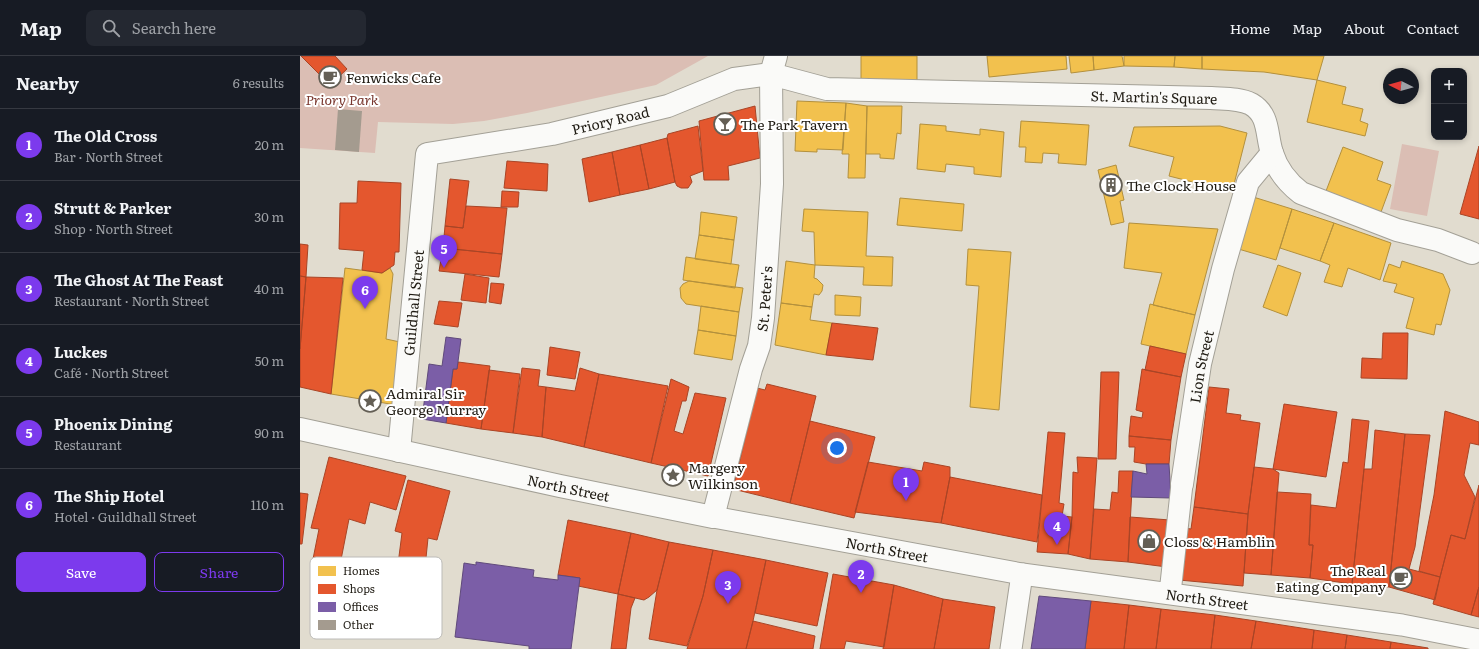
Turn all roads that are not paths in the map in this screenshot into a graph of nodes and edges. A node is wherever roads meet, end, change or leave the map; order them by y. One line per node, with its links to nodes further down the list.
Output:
1 (774, 65): 2 (street, St. Martin's Square); 3 (street, Priory Road); 8 (street, St. Peter's)
2 (1272, 153): 4 (street, St. Martin's Square); 7 (street, Lion Street)
3 (427, 154): 6 (street, Guildhall Street)
4 (1472, 253)
5 (300, 429): 6 (street, North Street)
6 (400, 451): 8 (street, North Street)
7 (1182, 484): 10 (street, Lion Street)
8 (713, 517): 9 (street, North Street)
9 (1022, 574): 10 (street, North Street); 12 (street)
10 (1170, 593): 11 (street, North Street)
11 (1479, 640)
12 (1011, 649)

